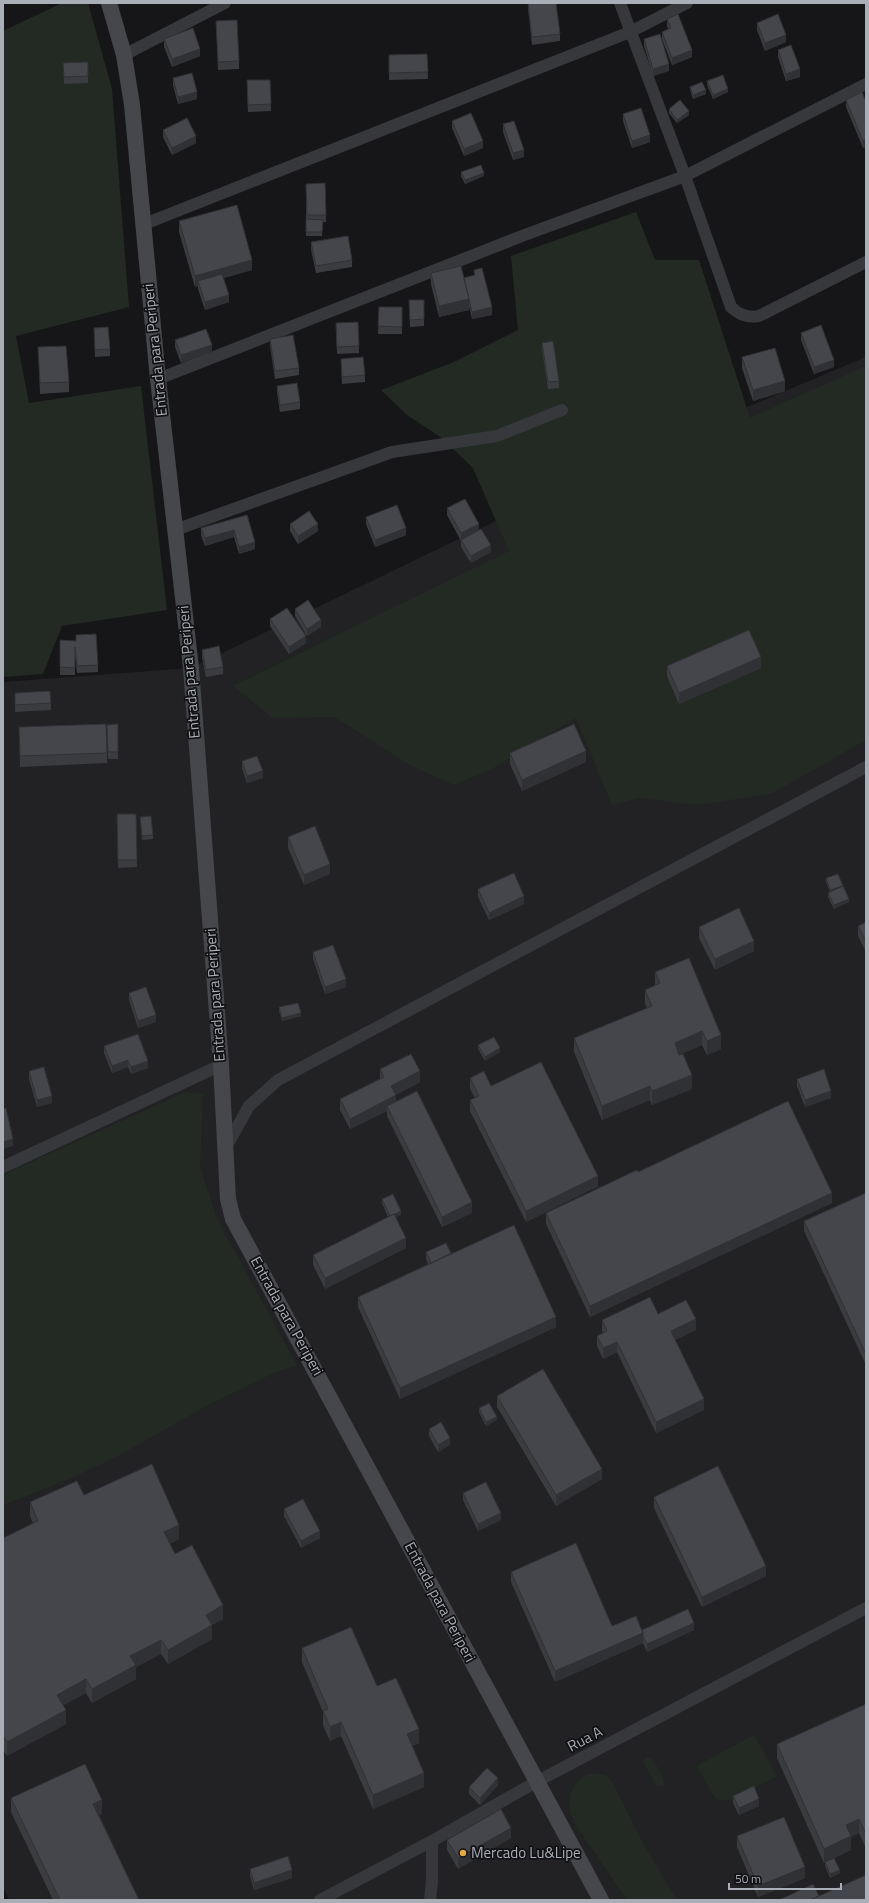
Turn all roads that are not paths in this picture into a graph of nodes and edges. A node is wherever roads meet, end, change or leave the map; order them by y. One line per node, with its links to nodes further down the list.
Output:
1 (109, 3): 6 (main road, Entrada para Periperi)
2 (225, 3): 6 (street)
3 (620, 3): 5 (street)
4 (687, 3): 5 (street)
5 (630, 32): 8 (street); 9 (street)
6 (124, 55): 9 (main road, Entrada para Periperi)
7 (866, 84): 8 (street)
8 (686, 176): 10 (street); 11 (street)
9 (142, 225): 11 (main road, Entrada para Periperi)
10 (866, 262)
11 (158, 379): 13 (main road, Entrada para Periperi)
12 (562, 410): 13 (street)
13 (175, 530): 15 (main road, Entrada para Periperi)
14 (866, 767): 16 (street)
15 (221, 1065): 16 (main road, Entrada para Periperi); 17 (street)
16 (224, 1150): 19 (main road, Entrada para Periperi)
17 (3, 1167)
18 (866, 1608): 19 (street, Rua A)
19 (536, 1782): 20 (street, Rua A); 23 (main road, Entrada para Periperi)
20 (432, 1841): 21 (street, Rua A); 22 (street)
21 (320, 1900)
22 (430, 1900)
23 (601, 1900)

